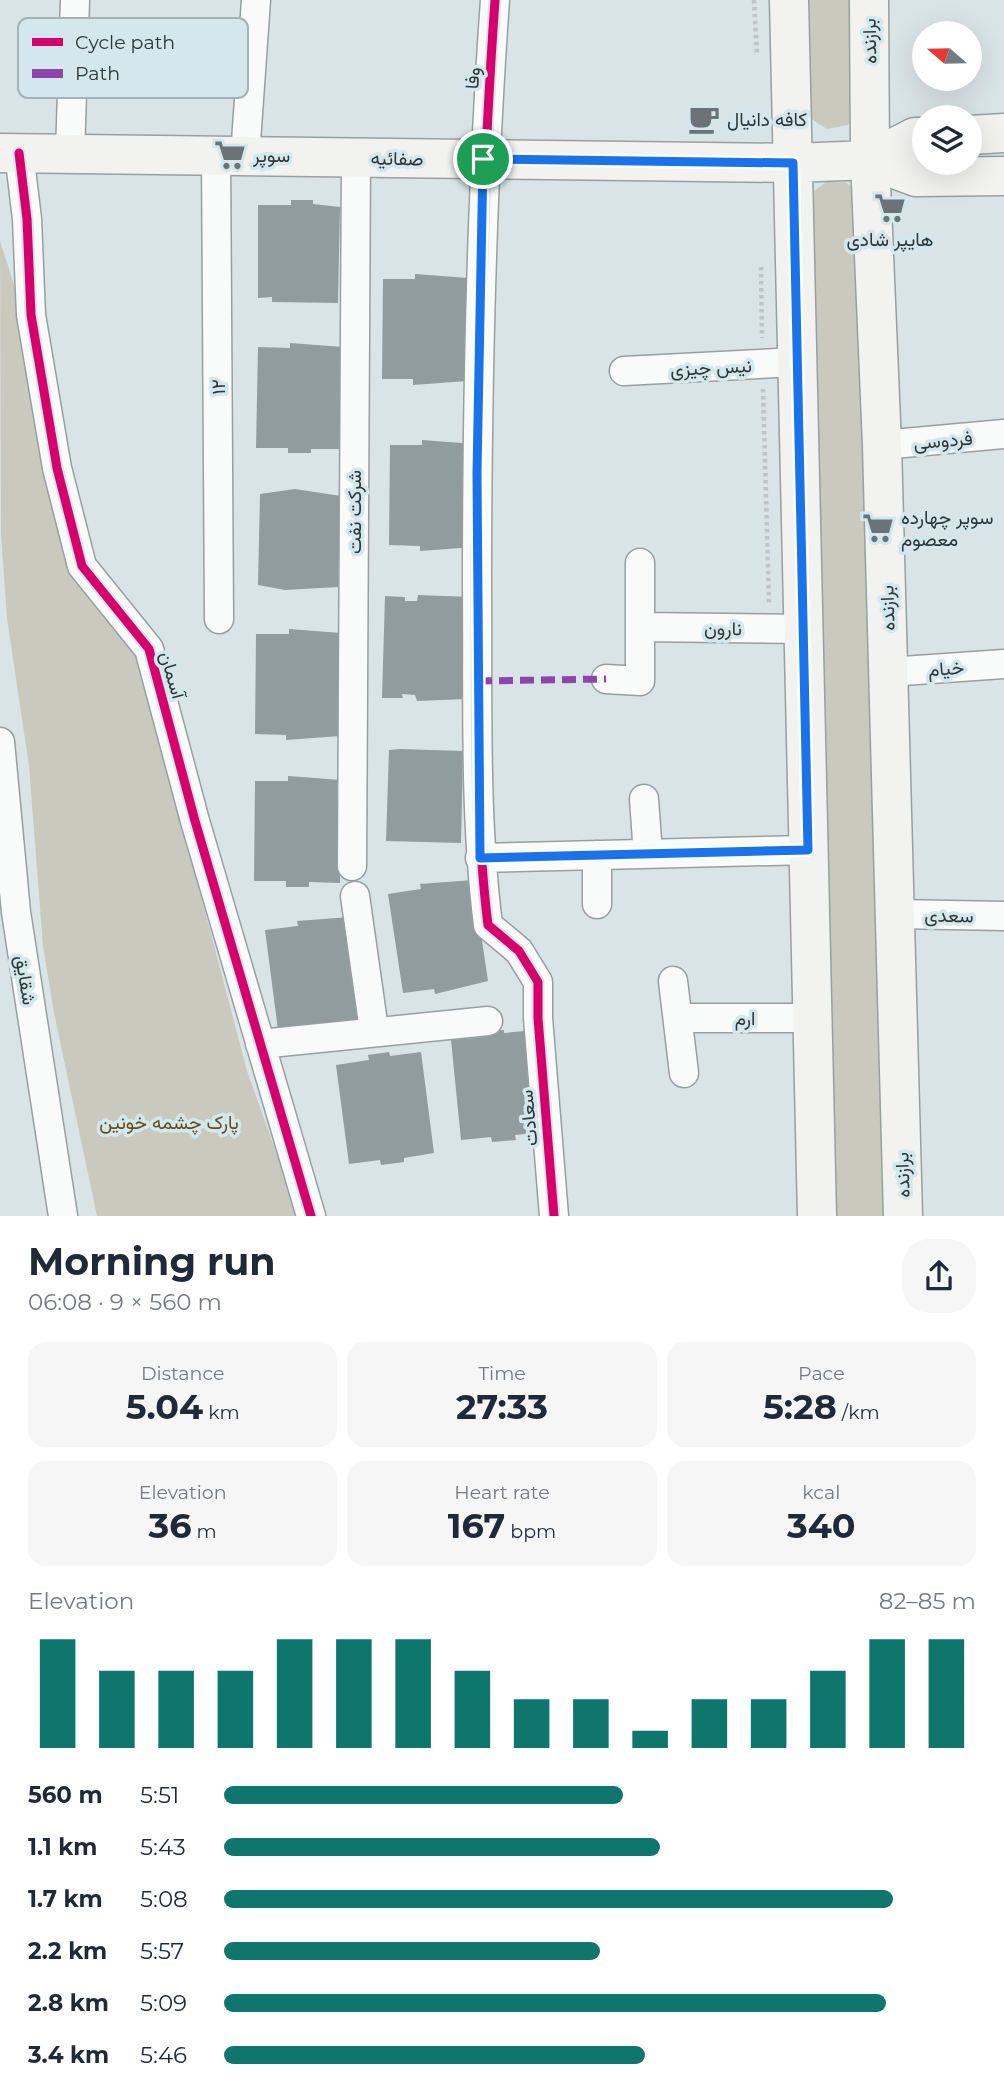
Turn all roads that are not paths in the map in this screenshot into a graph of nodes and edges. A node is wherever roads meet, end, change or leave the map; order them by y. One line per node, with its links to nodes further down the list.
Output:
1 (75, 0): 6 (street)
2 (256, 0): 7 (street, ۱۲)
3 (495, 0): 17 (street, وفا)
4 (789, 0): 19 (main road)
5 (869, 0): 18 (main road, برازنده)
6 (74, 18)
7 (248, 50)
8 (72, 98): 14 (street)
9 (240, 98): 15 (street, ۱۲)
10 (1004, 133): 11 (main road)
11 (982, 134)
12 (912, 139): 18 (main road)
13 (10, 153): 14 (main road, صفائیه); 48 (street, آسمان)
14 (70, 154): 15 (main road, صفائیه)
15 (231, 156): 16 (main road, صفائیه); 26 (street, ۱۲)
16 (356, 157): 17 (main road, صفائیه); 38 (street, شرکت نفت)
17 (483, 159): 19 (main road, صفائیه); 37 (street, وفا)
18 (870, 160): 19 (main road, صفائیه); 20 (main road); 24 (main road, برازنده)
19 (793, 163): 21 (main road)
20 (1004, 176)
21 (797, 362): 22 (street, نیس چیزی); 28 (main road)
22 (624, 371)
23 (1004, 434): 24 (street, فردوسی)
24 (882, 445): 30 (main road, برازنده)
25 (640, 563): 27 (street)
26 (219, 619)
27 (642, 627): 28 (street, نارون); 31 (street)
28 (803, 629): 34 (main road)
29 (1004, 664): 30 (street, خیام)
30 (888, 673): 41 (main road, برازنده)
31 (606, 680)
32 (1, 755): 50 (street, شقایق)
33 (644, 799): 35 (street)
34 (808, 850): 35 (street); 45 (main road)
35 (648, 854): 36 (street)
36 (597, 855): 37 (street); 40 (street)
37 (480, 858): 52 (street, سعادت)
38 (352, 866)
39 (355, 896): 47 (street)
40 (597, 904)
41 (895, 914): 42 (street, سعدی); 54 (main road, برازنده)
42 (1004, 916)
43 (673, 981): 44 (street)
44 (678, 1018): 45 (street, ارم); 49 (street)
45 (812, 1018): 53 (main road)
46 (488, 1021): 47 (street)
47 (374, 1030): 48 (street)
48 (260, 1044): 51 (street, آسمان)
49 (684, 1073)
50 (63, 1216)
51 (311, 1216)
52 (554, 1216)
53 (817, 1216)
54 (903, 1216)

